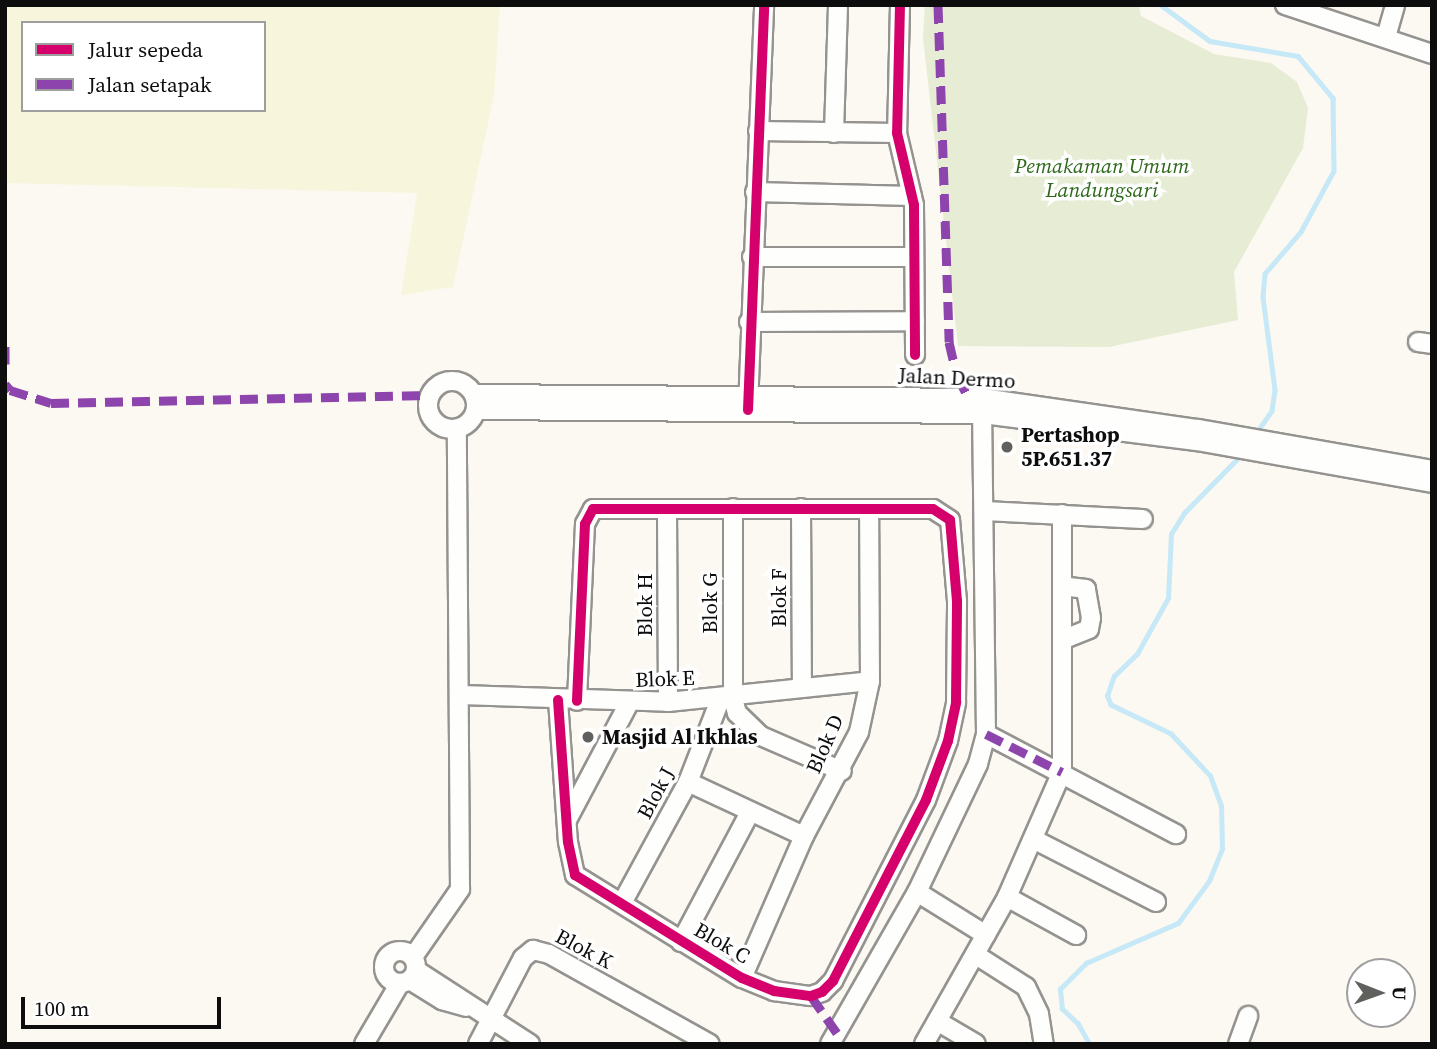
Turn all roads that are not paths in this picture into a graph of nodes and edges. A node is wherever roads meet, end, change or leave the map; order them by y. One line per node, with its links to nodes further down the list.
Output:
1 (764, 5): 8 (street)
2 (838, 5): 9 (street)
3 (900, 5): 10 (street)
4 (1285, 5): 6 (street)
5 (1395, 5): 6 (street)
6 (1386, 37): 7 (street)
7 (1432, 54)
8 (758, 131): 9 (street); 11 (street)
9 (834, 132): 10 (street)
10 (897, 133): 12 (street)
11 (755, 192): 12 (street); 13 (street)
12 (912, 196): 14 (street)
13 (752, 257): 14 (street); 16 (street)
14 (914, 257): 15 (street)
15 (915, 321): 16 (street); 17 (street)
16 (749, 322): 19 (street)
17 (915, 355)
18 (475, 402): 19 (street, Jalan Dermo); 21 (street); 21 (street, Jalan Dermo)
19 (748, 403): 20 (street, Jalan Dermo)
20 (982, 406): 22 (street, Jalan Dermo); 29 (street)
21 (457, 429): 39 (street)
22 (1300, 452): 23 (street); 24 (street)
23 (1432, 470)
24 (1432, 483)
25 (733, 508): 26 (street); 27 (street); 36 (street, Blok G)
26 (801, 508): 28 (street); 35 (street, Blok F)
27 (667, 509): 38 (street); 40 (street, Blok H)
28 (869, 509): 34 (street, Blok D); 60 (street, Blok C)
29 (984, 511): 30 (street); 42 (street)
30 (1062, 514): 31 (street); 32 (street)
31 (1143, 519)
32 (1062, 586): 33 (street); 33 (street)
33 (1062, 640): 44 (street)
34 (870, 681): 35 (street, Blok E); 43 (street, Blok D)
35 (802, 688): 36 (street, Blok E)
36 (727, 699): 40 (street, Blok E); 43 (street); 45 (street, Blok J)
37 (558, 700): 38 (street, Blok E); 39 (street, Blok E); 47 (street, Blok C)
38 (577, 701): 41 (street, Blok E)
39 (461, 702): 59 (street)
40 (668, 702): 41 (street, Blok E)
41 (629, 703): 47 (street)
42 (986, 734): 44 (street); 51 (street)
43 (842, 771): 49 (street, Blok D)
44 (1062, 772): 48 (street); 50 (street)
45 (688, 782): 46 (street); 54 (street, Blok J)
46 (750, 812): 49 (street); 57 (street)
47 (566, 821): 54 (street, Blok C)
48 (1176, 834)
49 (804, 836): 60 (street, Blok D)
50 (1035, 840): 52 (street); 53 (street)
51 (917, 892): 55 (street); 68 (street)
52 (1007, 897): 55 (street); 56 (street)
53 (1156, 902)
54 (622, 903): 57 (street, Blok C)
55 (986, 935): 58 (street)
56 (1076, 935)
57 (681, 942): 60 (street, Blok C)
58 (976, 955): 63 (street); 71 (street)
59 (410, 973): 62 (street); 64 (street)
60 (741, 978)
61 (1248, 1016): 72 (street)
62 (491, 1020): 65 (street, Blok K); 66 (street); 67 (street, Blok K)
63 (937, 1021): 69 (street); 70 (street)
64 (364, 1044)
65 (478, 1044)
66 (530, 1044)
67 (710, 1044)
68 (830, 1044)
69 (924, 1044)
70 (976, 1044)
71 (1044, 1044)
72 (1238, 1044)

